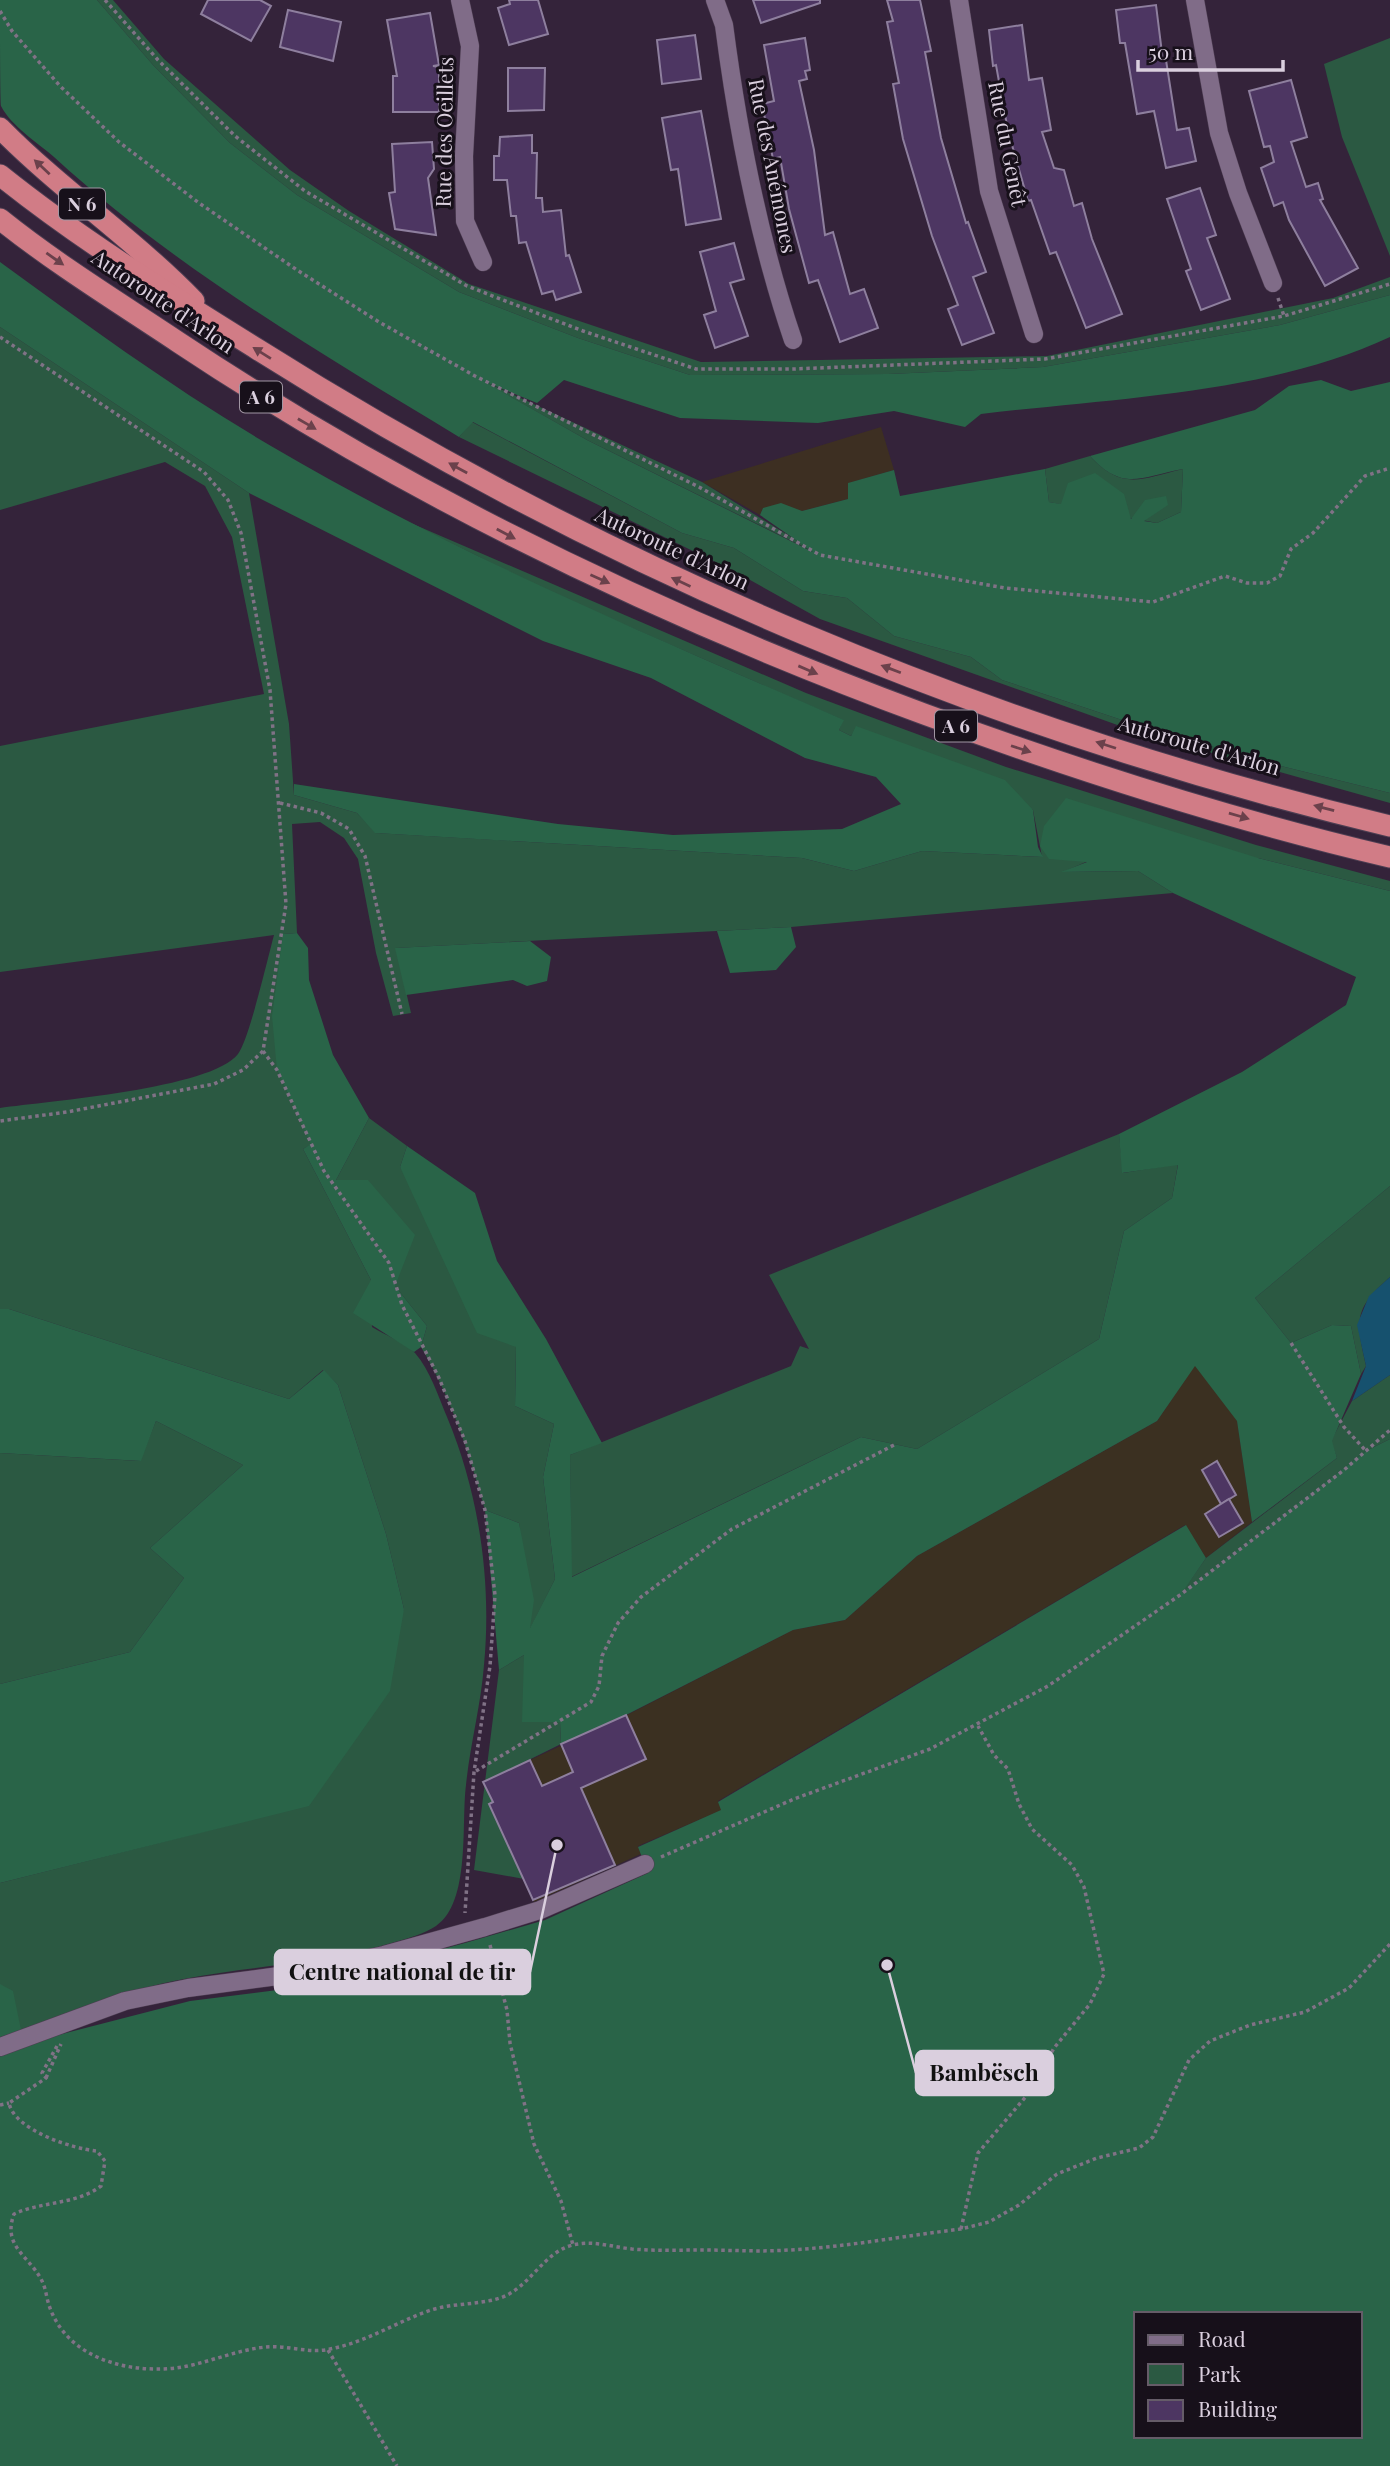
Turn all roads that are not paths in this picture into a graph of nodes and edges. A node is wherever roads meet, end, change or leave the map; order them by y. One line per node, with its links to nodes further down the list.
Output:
1 (460, 0): 8 (street, Rue des Oeillets)
2 (715, 0): 12 (street, Rue des Anémones)
3 (959, 0): 11 (street, Rue du Genêt)
4 (1195, 0): 9 (street)
5 (0, 128): 10 (highway, N 6, one-way to 5)
6 (0, 175): 10 (highway, Autoroute d'Arlon / A 6)
7 (0, 219): 14 (highway, Autoroute d'Arlon / A 6, one-way to 14)
8 (483, 262)
9 (1273, 283)
10 (216, 324): 13 (highway, Autoroute d'Arlon / A 6, one-way to 10)
11 (1034, 334)
12 (793, 340)
13 (1390, 826)
14 (1390, 857)
15 (645, 1864): 16 (street)
16 (0, 2048)

